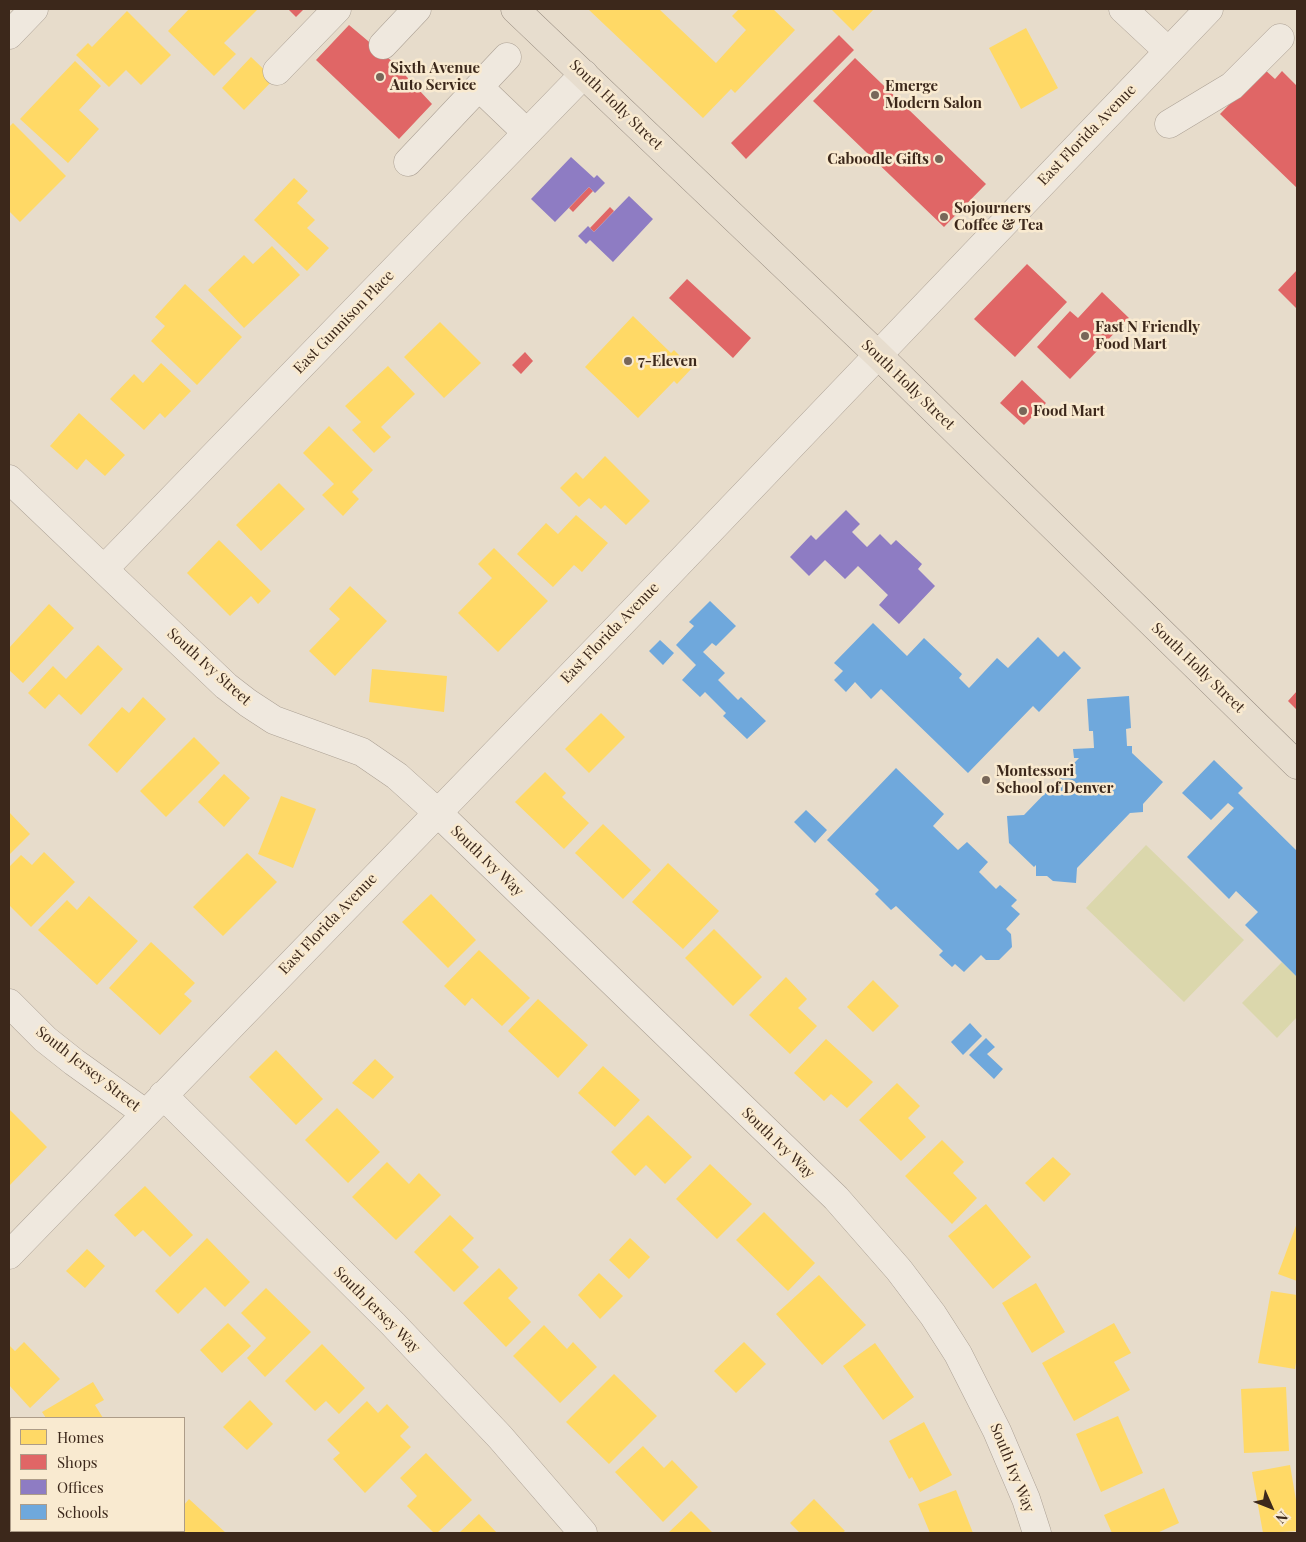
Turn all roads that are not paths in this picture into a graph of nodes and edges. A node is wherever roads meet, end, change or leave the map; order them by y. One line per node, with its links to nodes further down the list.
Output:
1 (34, 9): 7 (street)
2 (338, 9): 12 (street)
3 (417, 9): 9 (street)
4 (516, 9): 13 (main road, South Holly Street)
5 (1123, 9): 10 (street)
6 (1209, 9): 10 (street, East Florida Avenue)
7 (9, 35)
8 (1280, 38): 15 (street)
9 (383, 45)
10 (1168, 51): 18 (street, East Florida Avenue)
11 (507, 57): 14 (street)
12 (278, 71)
13 (584, 74): 16 (street, East Gunnison Place); 18 (main road, South Holly Street)
14 (479, 87): 16 (street); 17 (street)
15 (1169, 124)
16 (526, 132): 20 (street, East Gunnison Place)
17 (408, 162)
18 (877, 354): 21 (main road, South Holly Street); 22 (street, East Florida Avenue)
19 (9, 479): 20 (street, South Ivy Street)
20 (104, 569): 22 (street, South Ivy Street)
21 (1297, 765)
22 (437, 812): 24 (street, East Florida Avenue); 27 (street, South Ivy Way)
23 (9, 1003): 24 (street, South Jersey Street)
24 (154, 1104): 25 (street, East Florida Avenue); 26 (street, South Jersey Way)
25 (9, 1255)
26 (583, 1533)
27 (1037, 1533)

